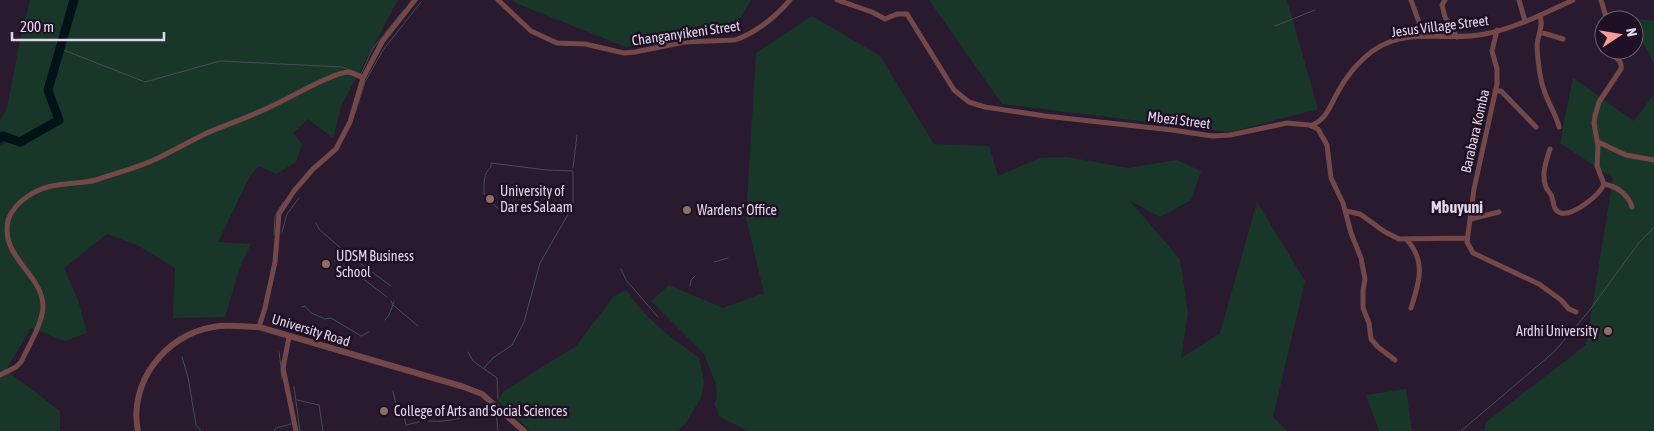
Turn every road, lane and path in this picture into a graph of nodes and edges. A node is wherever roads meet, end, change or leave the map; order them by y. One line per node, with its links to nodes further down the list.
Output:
1 (415, 0): 17 (street)
2 (498, 0): 3 (street, Changanyikeni Street)
3 (790, 0)
4 (837, 0): 19 (street, Mbezi Street)
5 (1411, 0): 13 (street)
6 (1445, 0): 14 (street)
7 (1519, 0): 10 (street)
8 (1574, 0): 9 (street, Jesus Village Street)
9 (1540, 16): 10 (street, Jesus Village Street); 12 (street)
10 (1525, 21): 11 (street, Jesus Village Street)
11 (1498, 30): 14 (street, Jesus Village Street); 18 (street, Barabara Komba)
12 (1540, 32): 15 (street); 21 (street)
13 (1424, 36): 14 (street, Jesus Village Street); 19 (street, Jesus Village Street)
14 (1457, 38)
15 (1563, 38)
16 (1619, 60): 22 (street)
17 (362, 78): 34 (street); 37 (street)
18 (1495, 91): 20 (street); 29 (street, Barabara Komba)
19 (1312, 125): 27 (street)
20 (1536, 127)
21 (1559, 127)
22 (1598, 142): 24 (street); 25 (street)
23 (1550, 149): 25 (street)
24 (1654, 160)
25 (1604, 184): 26 (street)
26 (1632, 207)
27 (1346, 211): 31 (street); 36 (street)
28 (1499, 212): 29 (street)
29 (1471, 219): 30 (street, Barabara Komba)
30 (1467, 238): 31 (street); 33 (street)
31 (1406, 239): 32 (street)
32 (1411, 308)
33 (1576, 312)
34 (259, 327): 35 (street, University Road); 38 (street, University Road)
35 (289, 337): 39 (street); 40 (street, University Road)
36 (1395, 360)
37 (0, 375)
38 (138, 431)
39 (296, 431)
40 (524, 431)

